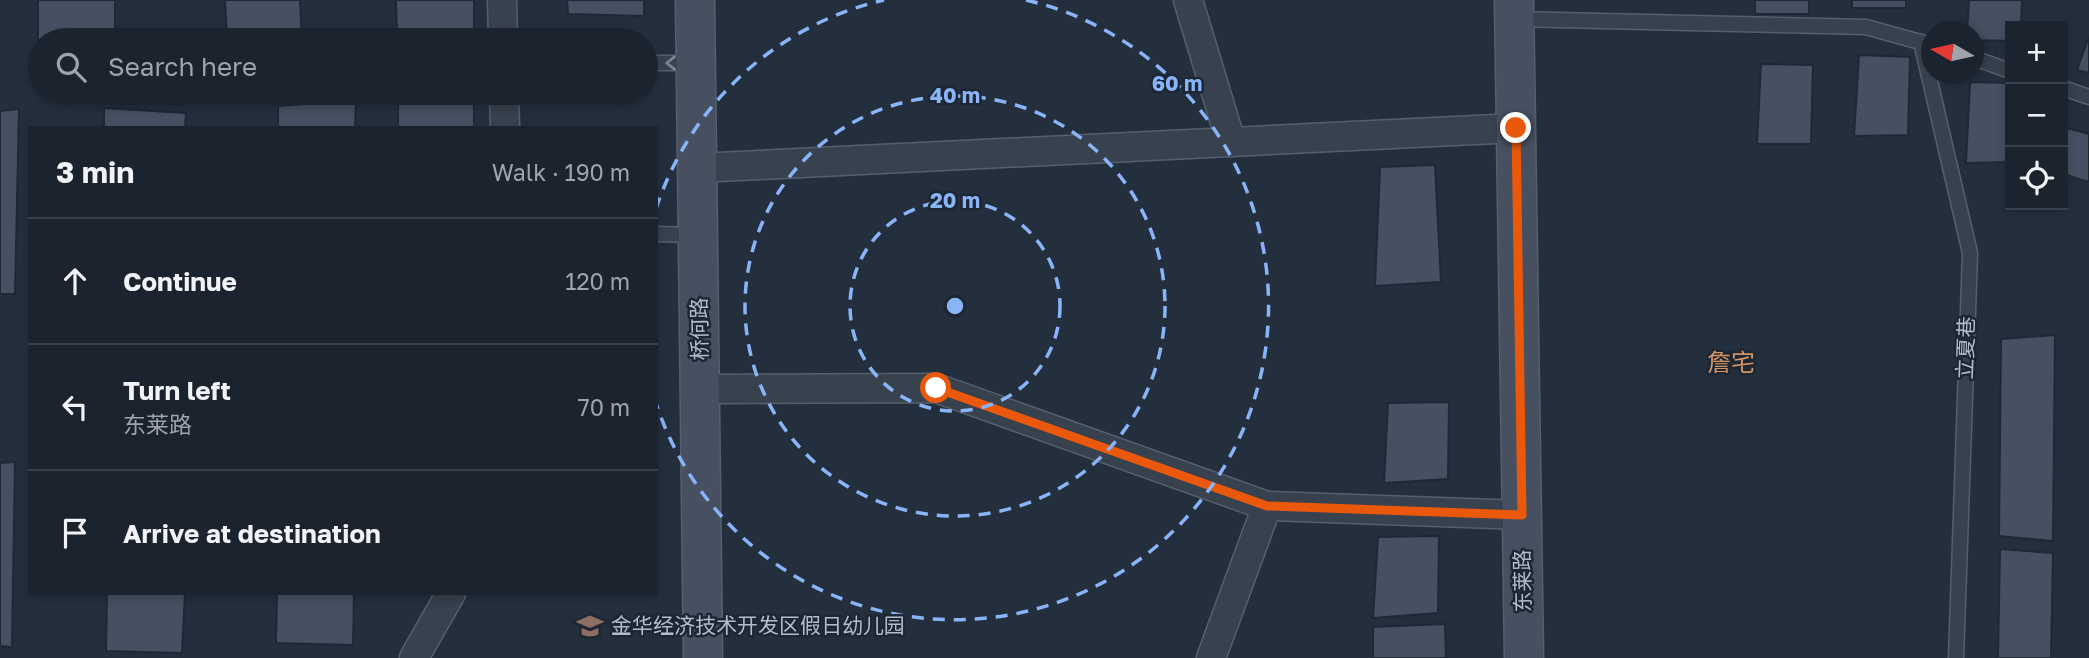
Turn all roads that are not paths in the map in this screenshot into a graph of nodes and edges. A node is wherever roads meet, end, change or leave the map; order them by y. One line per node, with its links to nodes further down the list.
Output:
1 (502, 0): 5 (street)
2 (695, 0): 9 (street, 桥何路)
3 (1188, 0): 17 (street)
4 (1515, 9): 6 (lane); 16 (street, 东莱路)
5 (503, 28)
6 (1921, 43)
7 (1984, 62): 10 (lane)
8 (658, 63): 9 (lane, one-way to 8)
9 (696, 63): 18 (street, 桥何路)
10 (2005, 69)
11 (1934, 84): 29 (lane, 立夏巷)
12 (2068, 90): 13 (lane)
13 (2089, 97)
14 (504, 105): 15 (street)
15 (505, 126)
16 (1516, 128): 17 (street); 23 (street, 东莱路)
17 (1231, 142): 18 (street)
18 (698, 168): 20 (street, 桥何路)
19 (658, 234): 20 (lane)
20 (698, 236): 21 (street, 桥何路)
21 (700, 389): 22 (street); 26 (street, 桥何路)
22 (1267, 506): 23 (street); 27 (street)
23 (1522, 515): 28 (street, 东莱路)
24 (450, 595): 25 (street)
25 (414, 658)
26 (704, 658)
27 (1211, 658)
28 (1524, 658)
29 (1956, 658)

